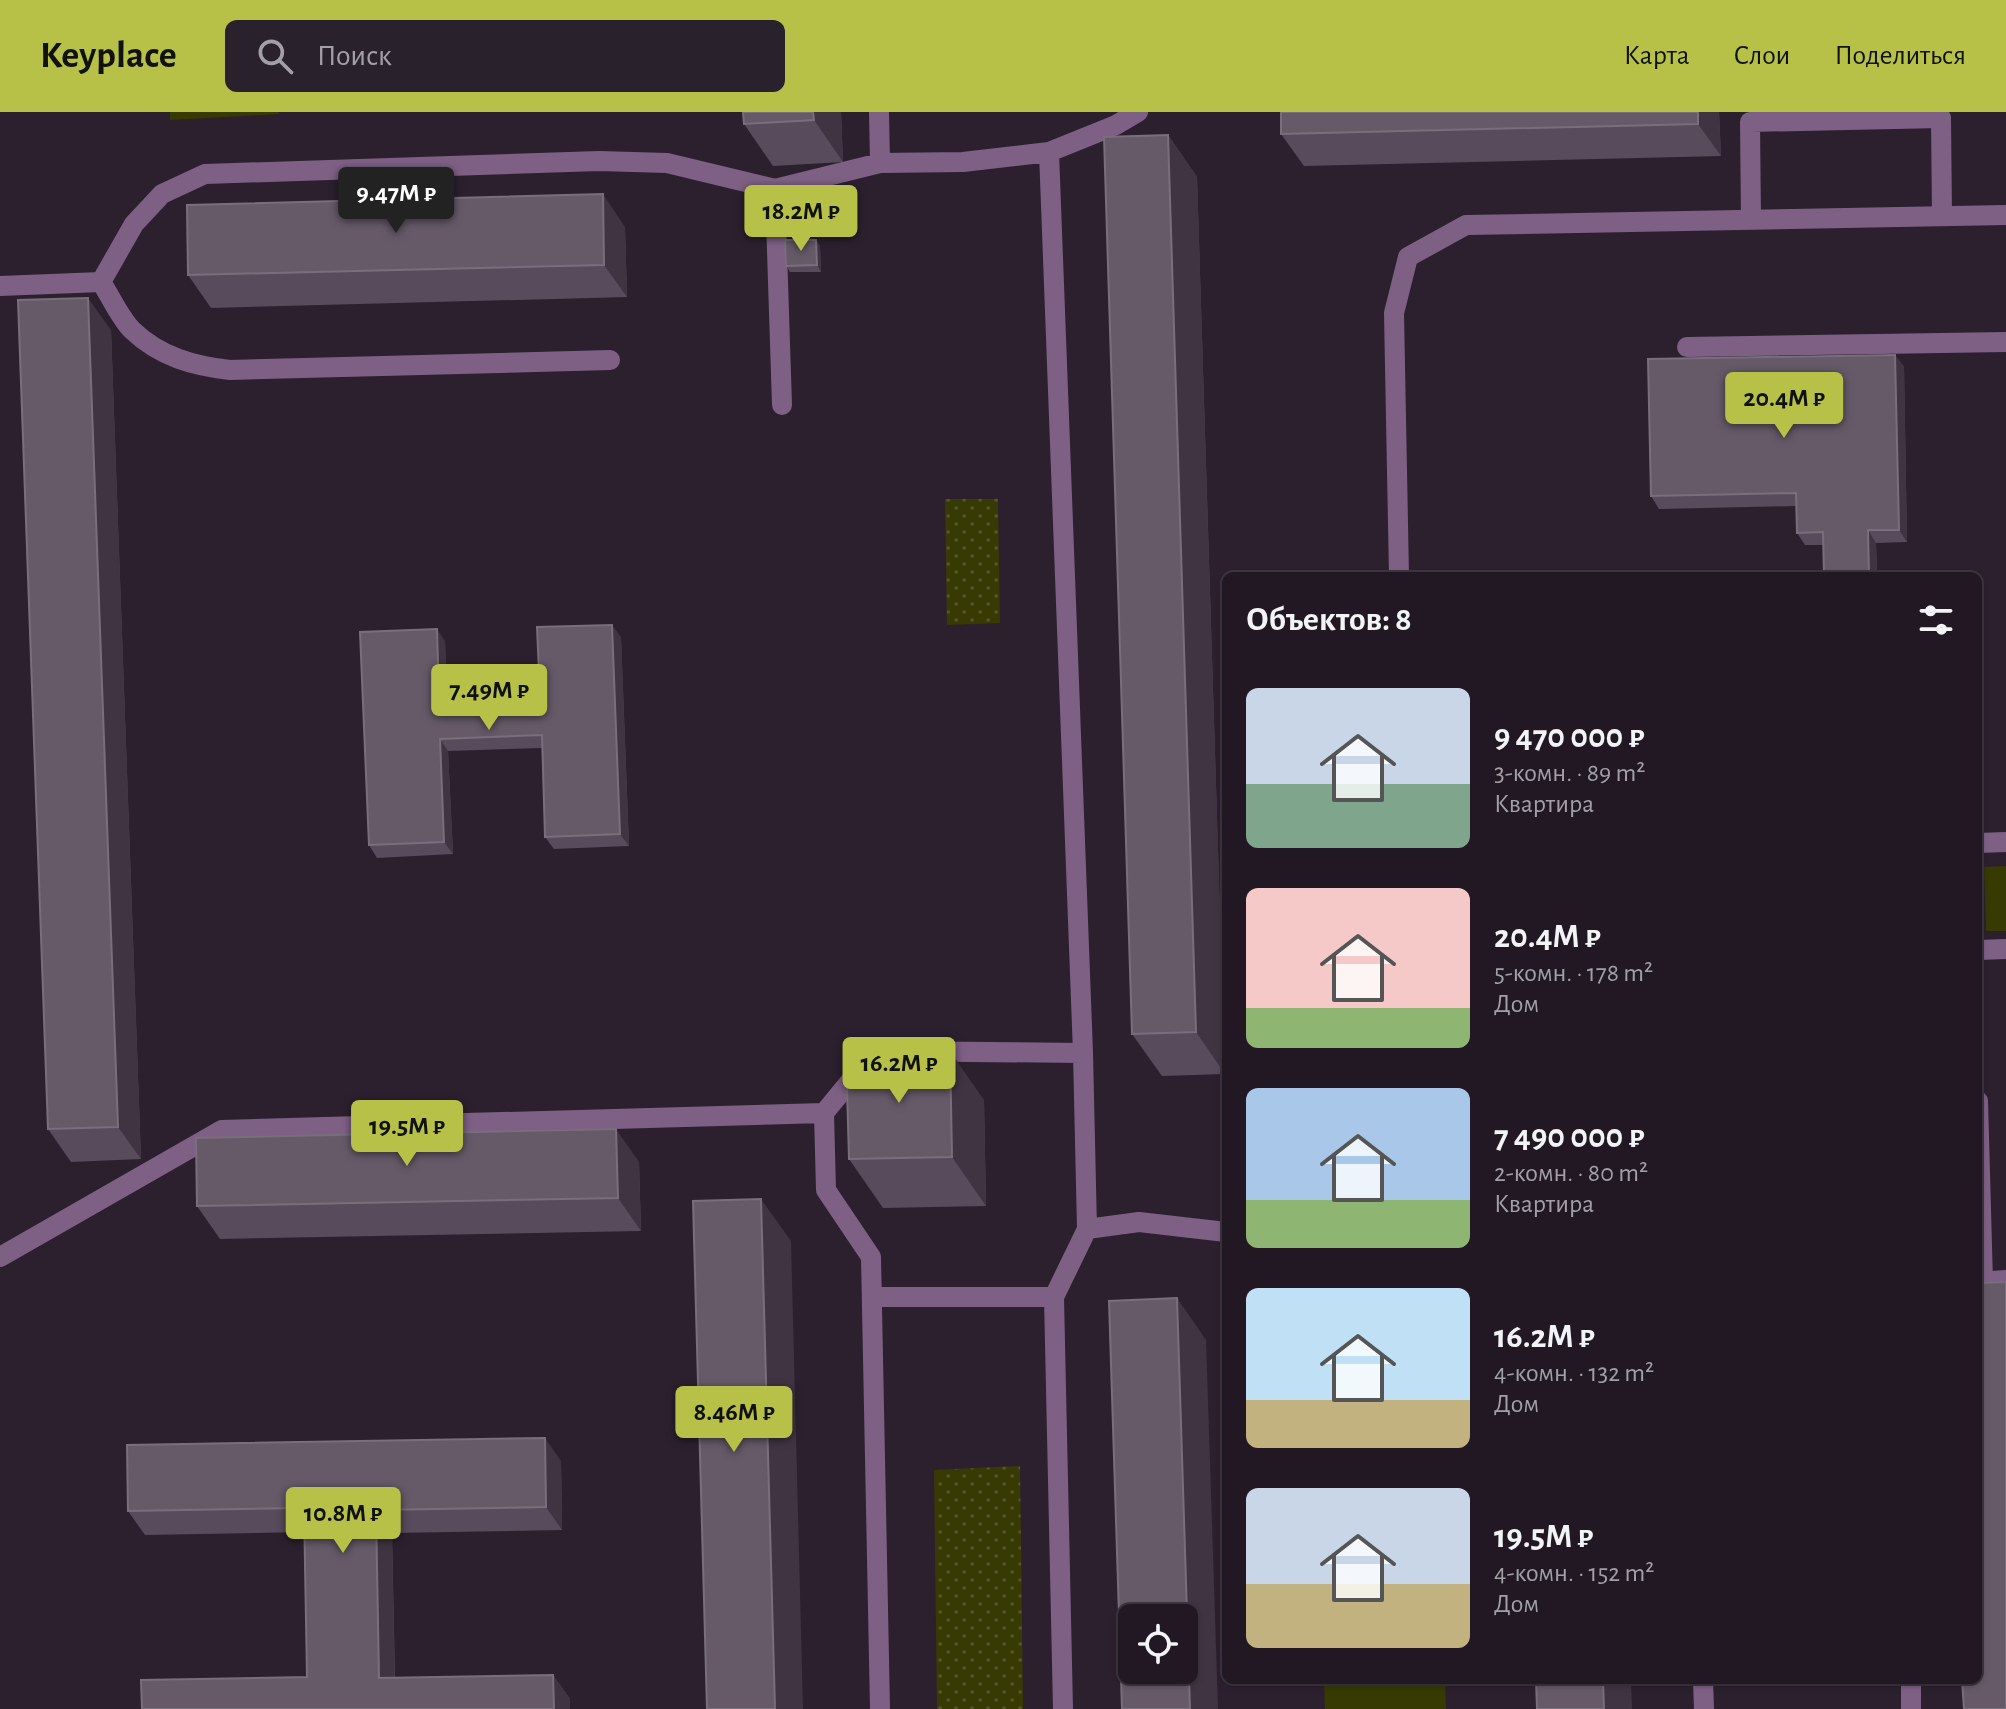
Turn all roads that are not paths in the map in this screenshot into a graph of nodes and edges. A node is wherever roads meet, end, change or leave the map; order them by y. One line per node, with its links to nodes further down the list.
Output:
1 (879, 112): 4 (lane)
2 (1138, 112): 3 (lane)
3 (1049, 152): 4 (lane); 20 (lane)
4 (880, 163): 5 (lane)
5 (775, 189): 9 (lane); 14 (lane)
6 (2006, 215): 7 (lane)
7 (1942, 217): 8 (lane); 8 (lane)
8 (1751, 220): 15 (lane)
9 (101, 282): 10 (lane); 13 (lane)
10 (0, 286)
11 (2006, 342): 12 (lane)
12 (1687, 347)
13 (610, 360)
14 (782, 405)
15 (1399, 572)
16 (2006, 842): 17 (lane)
17 (1982, 843)
18 (2006, 949): 19 (lane)
19 (1982, 950)
20 (1083, 1053): 21 (lane); 22 (lane)
21 (824, 1113): 24 (lane); 27 (lane)
22 (1087, 1229): 23 (lane); 28 (lane)
23 (1222, 1232)
24 (0, 1257)
25 (2006, 1280): 26 (lane)
26 (1982, 1282)
27 (872, 1297): 28 (lane); 31 (lane)
28 (1054, 1297): 32 (lane)
29 (1703, 1684): 33 (lane)
30 (1911, 1684): 34 (lane)
31 (880, 1709)
32 (1063, 1709)
33 (1704, 1709)
34 (1911, 1709)

